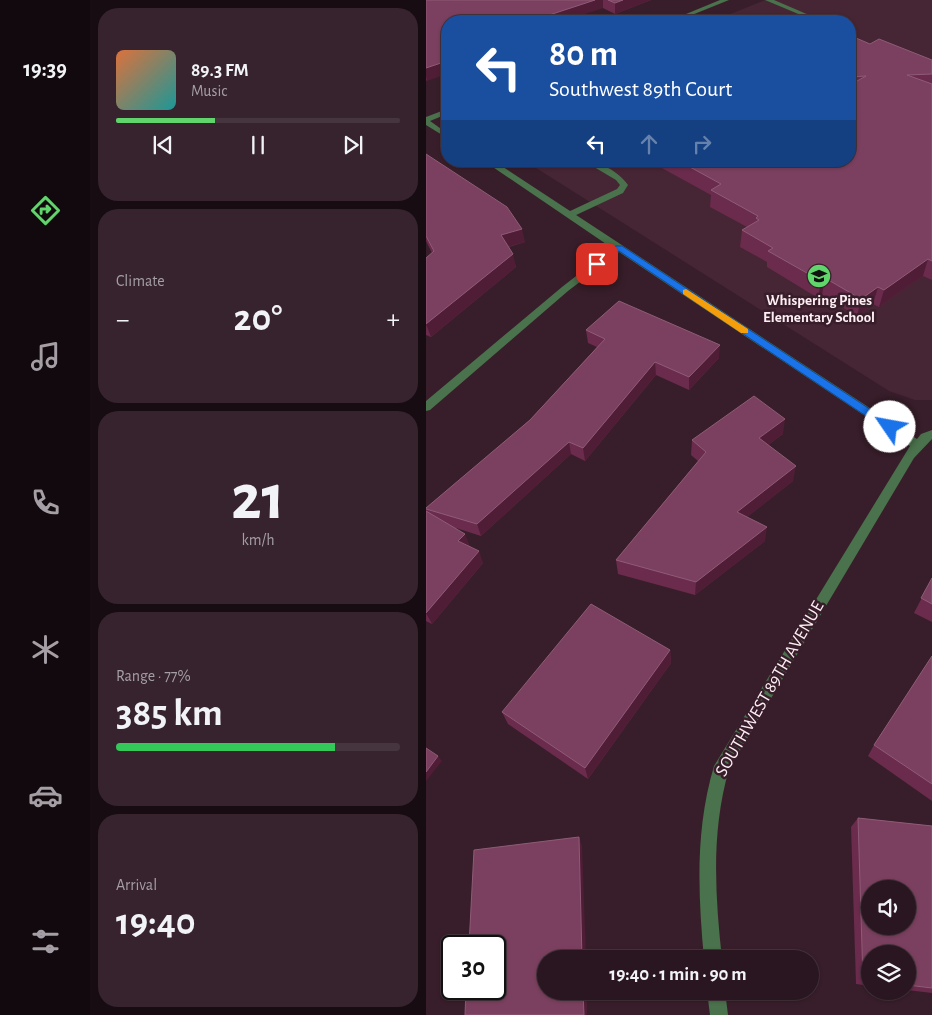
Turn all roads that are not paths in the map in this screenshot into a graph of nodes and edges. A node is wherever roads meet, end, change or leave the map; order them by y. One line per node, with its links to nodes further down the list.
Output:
1 (726, 0): 3 (street)
2 (768, 0): 4 (street)
3 (688, 15)
4 (805, 15)
5 (441, 114): 6 (street)
6 (426, 121): 7 (street)
7 (441, 132)
8 (497, 167): 10 (street)
9 (599, 167): 10 (street)
10 (571, 214): 11 (street)
11 (619, 247): 12 (street); 14 (street)
12 (426, 407)
13 (932, 434): 14 (street)
14 (917, 445): 15 (street, SOUTHWEST 89TH AVENUE)
15 (712, 950)
16 (717, 1000): 17 (street)
17 (719, 1015)

